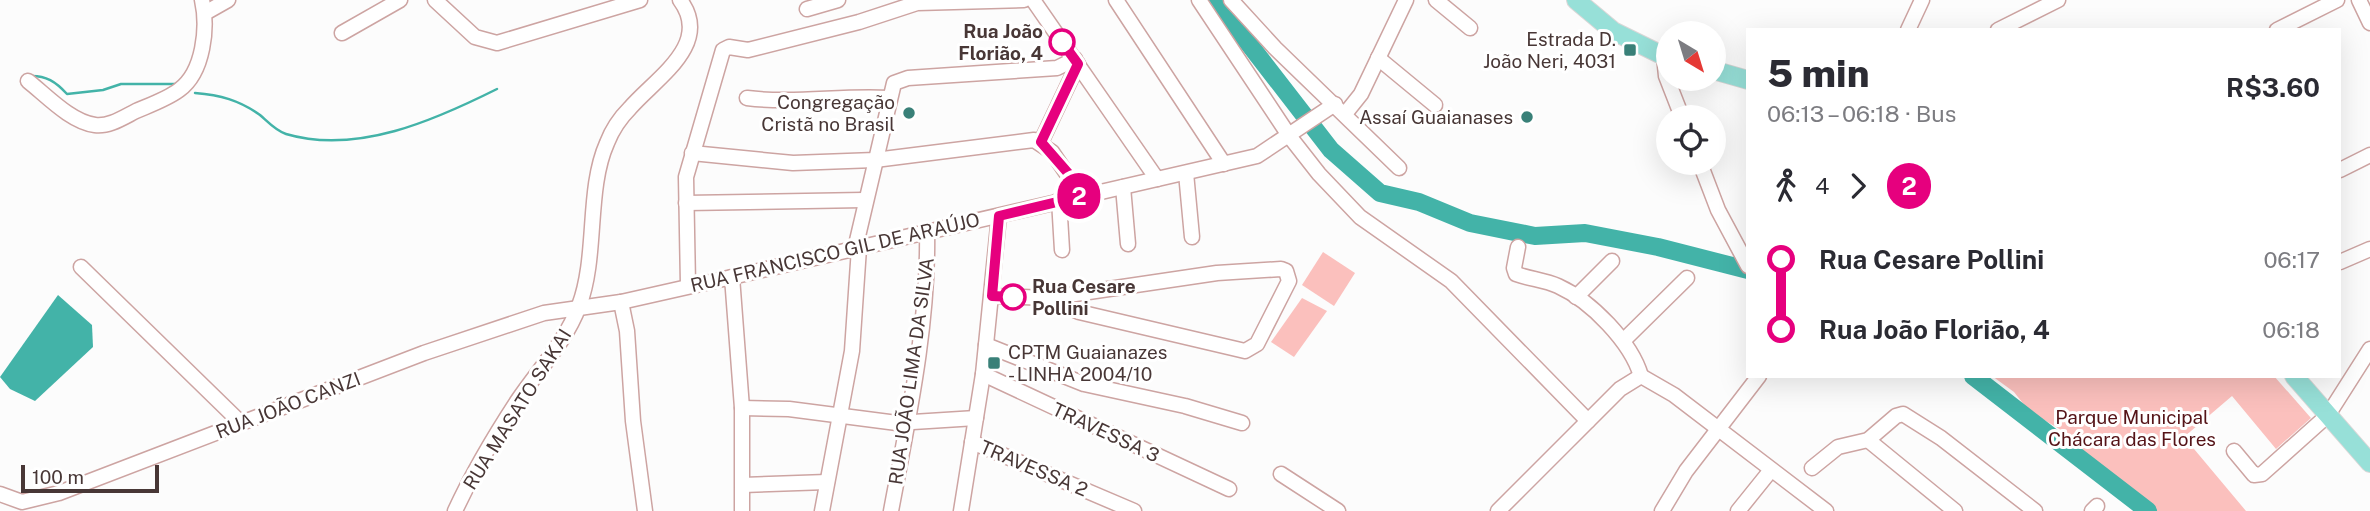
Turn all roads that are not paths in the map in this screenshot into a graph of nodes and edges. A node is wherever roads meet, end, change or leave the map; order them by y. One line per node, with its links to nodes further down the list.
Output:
1 (228, 0): 21 (street)
2 (397, 0): 28 (street)
3 (435, 0): 19 (street)
4 (639, 0): 19 (street)
5 (838, 0): 22 (street)
6 (1024, 0): 20 (street)
7 (1033, 0): 31 (street)
8 (1116, 0): 44 (street)
9 (1199, 0): 39 (street)
10 (1231, 0): 38 (street)
11 (1436, 0): 24 (street)
12 (1576, 0): 29 (main road)
13 (1922, 0): 25 (street)
14 (2058, 0): 26 (street)
15 (2337, 0): 27 (street)
16 (2359, 0): 23 (street)
17 (683, 1): 75 (street, RUA MASATO SAKAI)
18 (1402, 2): 30 (street, RUA FRANCISCO GIL DE ARAÚJO)
19 (620, 3)
20 (915, 3): 41 (street)
21 (203, 6): 34 (street)
22 (807, 9)
23 (2370, 23)
24 (1470, 28)
25 (1909, 28)
26 (2002, 28)
27 (2281, 28)
28 (342, 33)
29 (1656, 52)
30 (1378, 58): 37 (street); 38 (street, RUA FRANCISCO GIL DE ARAÚJO)
31 (1076, 62): 35 (street); 40 (street); 49 (street)
32 (1726, 74): 33 (main road)
33 (1746, 79)
34 (28, 81)
35 (889, 98): 36 (street); 43 (street)
36 (747, 99)
37 (1435, 105)
38 (1340, 109): 39 (street, RUA FRANCISCO GIL DE ARAÚJO); 46 (street)
39 (1290, 137): 44 (street, RUA FRANCISCO GIL DE ARAÚJO); 88 (street)
40 (1041, 142): 43 (street); 51 (street)
41 (692, 153): 43 (street); 54 (street)
42 (2370, 155): 45 (street)
43 (875, 160): 52 (street)
44 (1224, 164): 47 (street, RUA FRANCISCO GIL DE ARAÚJO)
45 (2341, 166)
46 (1398, 168)
47 (1186, 173): 49 (street, RUA FRANCISCO GIL DE ARAÚJO); 57 (street)
48 (1704, 175): 64 (street)
49 (1157, 179): 50 (street, RUA FRANCISCO GIL DE ARAÚJO)
50 (1123, 187): 51 (street, RUA FRANCISCO GIL DE ARAÚJO); 58 (street)
51 (1082, 196): 53 (street, RUA FRANCISCO GIL DE ARAÚJO)
52 (864, 200): 54 (street); 61 (street)
53 (1059, 200): 55 (street, RUA FRANCISCO GIL DE ARAÚJO); 62 (street)
54 (685, 203): 69 (street)
55 (999, 216): 56 (street, RUA FRANCISCO GIL DE ARAÚJO); 71 (street)
56 (928, 230): 61 (street, RUA FRANCISCO GIL DE ARAÚJO); 90 (street, RUA JOÃO LIMA DA SILVA)
57 (1192, 237)
58 (1128, 244)
59 (1518, 247): 72 (street)
60 (2370, 248): 65 (street)
61 (857, 249): 67 (street, RUA FRANCISCO GIL DE ARAÚJO); 85 (street)
62 (1062, 250)
63 (1612, 261): 72 (street)
64 (1746, 262)
65 (2341, 262)
66 (81, 267): 89 (street)
67 (732, 277): 69 (street, RUA FRANCISCO GIL DE ARAÚJO); 84 (street)
68 (1687, 278): 77 (street)
69 (688, 285): 74 (street, RUA FRANCISCO GIL DE ARAÚJO)
70 (1100, 289): 73 (street); 76 (street); 76 (street)
71 (992, 296): 73 (street); 78 (street)
72 (1576, 297): 77 (street)
73 (1048, 298): 76 (street)
74 (621, 302): 75 (street, RUA FRANCISCO GIL DE ARAÚJO); 105 (street)
75 (579, 306): 89 (street, RUA JOÃO CANZI); 104 (street, RUA MASATO SAKAI)
76 (1101, 317)
77 (1623, 340): 81 (street)
78 (986, 345): 80 (street); 91 (street)
79 (2370, 349): 86 (street)
80 (983, 374): 87 (street); 101 (street, TRAVESSA 3)
81 (1641, 376): 88 (street); 92 (street)
82 (1757, 378): 92 (street)
83 (2296, 378): 86 (main road)
84 (742, 408): 85 (street); 100 (street)
85 (838, 415): 90 (street); 99 (street)
86 (2328, 415): 95 (street); 96 (main road)
87 (976, 418): 90 (street); 94 (street)
88 (1588, 421): 112 (street)
89 (241, 423): 103 (street, RUA JOÃO CANZI)
90 (907, 423): 108 (street, RUA JOÃO LIMA DA SILVA)
91 (1242, 423)
92 (1718, 429): 97 (street); 113 (street)
93 (1868, 440): 102 (street); 116 (street); 117 (street)
94 (972, 442): 109 (street); 110 (street, TRAVESSA 2)
95 (2234, 451)
96 (2369, 458)
97 (1771, 470): 102 (street); 114 (street)
98 (1281, 474): 111 (street)
99 (827, 482): 100 (street); 107 (street)
100 (743, 485): 106 (street)
101 (1229, 489)
102 (1795, 489): 115 (street)
103 (0, 494)
104 (455, 511)
105 (645, 511)
106 (742, 511)
107 (822, 511)
108 (891, 511)
109 (961, 511)
110 (1134, 511)
111 (1338, 511)
112 (1498, 511)
113 (1662, 511)
114 (1738, 511)
115 (1826, 511)
116 (1955, 511)
117 (2035, 511)

